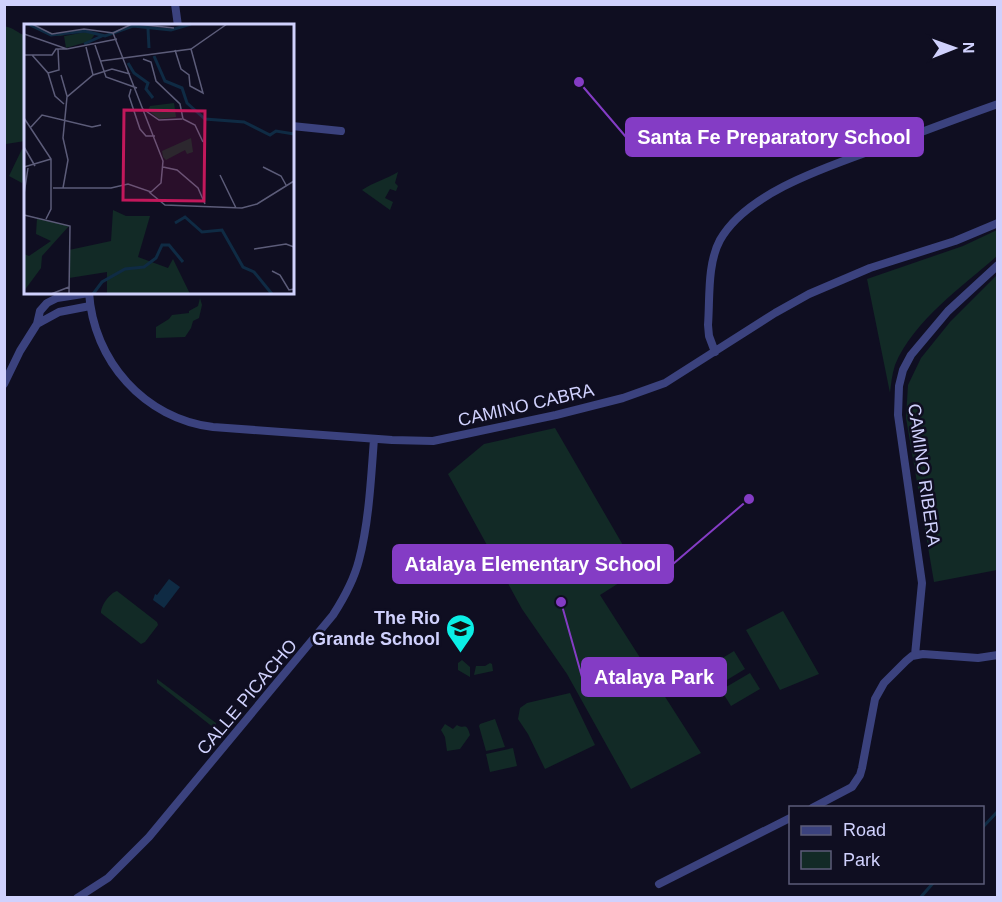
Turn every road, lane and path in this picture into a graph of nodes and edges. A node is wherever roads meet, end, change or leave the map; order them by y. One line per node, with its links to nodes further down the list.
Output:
1 (175, 4): 2 (street)
2 (178, 24)
3 (998, 104): 10 (street)
4 (294, 126): 5 (street)
5 (341, 131)
6 (998, 223): 10 (street, CAMINO CABRA)
7 (998, 265): 13 (street, CAMINO RIBERA)
8 (90, 298): 9 (street); 9 (street); 12 (street, CAMINO CABRA)
9 (37, 324): 11 (street)
10 (715, 351): 12 (street, CAMINO CABRA)
11 (4, 384)
12 (374, 439): 18 (street, CALLE PICACHO)
13 (915, 655): 14 (street); 15 (street)
14 (998, 655)
15 (814, 806)
16 (789, 819): 17 (street)
17 (660, 884)
18 (77, 897)

